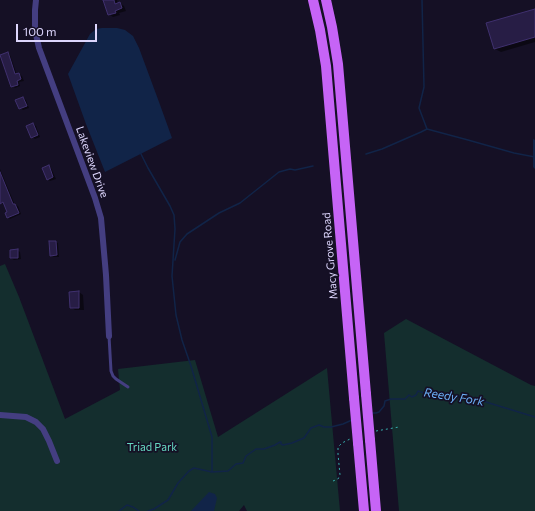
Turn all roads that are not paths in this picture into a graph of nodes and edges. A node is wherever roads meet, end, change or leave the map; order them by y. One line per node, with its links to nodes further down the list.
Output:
1 (36, 0): 6 (street, Lakeview Drive)
2 (313, 0): 4 (main road, Macy Grove Road)
3 (326, 0): 5 (main road)
4 (328, 86): 5 (main road); 10 (main road, Macy Grove Road, bridge)
5 (344, 142): 11 (main road, bridge)
6 (109, 336): 7 (lane)
7 (128, 387)
8 (0, 415): 9 (street)
9 (57, 461)
10 (366, 511)
11 (376, 511)

